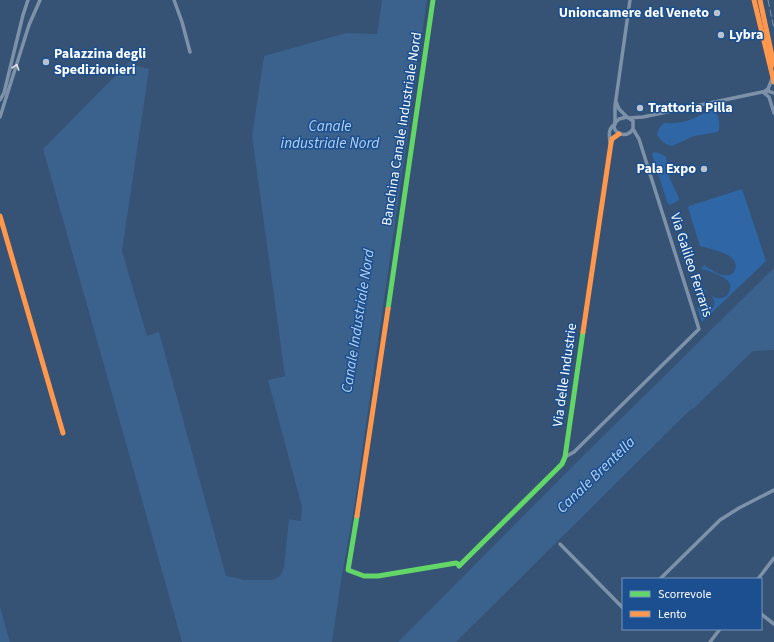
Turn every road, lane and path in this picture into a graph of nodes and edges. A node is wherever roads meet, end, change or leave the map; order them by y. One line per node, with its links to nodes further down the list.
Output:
1 (28, 0): 14 (street)
2 (40, 0): 16 (street, one-way to 2)
3 (174, 0): 8 (street)
4 (433, 0): 31 (main road, Banchina Canale Industriale Nord)
5 (630, 0): 13 (street, Via delle Industrie)
6 (754, 0): 10 (main road)
7 (760, 0): 9 (main road)
8 (190, 52)
9 (774, 65)
10 (773, 80): 11 (street)
11 (763, 92): 12 (street); 15 (street); 17 (street)
12 (774, 93)
13 (616, 99): 18 (street); 19 (street, Via delle Industrie)
14 (0, 100)
15 (774, 113)
16 (0, 117)
17 (643, 117): 18 (street); 20 (street)
18 (628, 118): 19 (street); 20 (street)
19 (615, 123): 21 (street); 23 (street, Via delle Industrie)
20 (633, 128): 22 (street); 24 (street, Via Galileo Ferraris)
21 (619, 134): 22 (street); 23 (main road)
22 (628, 134): 24 (street, Via Galileo Ferraris)
23 (611, 143): 27 (main road, Via delle Industrie)
24 (640, 146): 27 (street, Via Galileo Ferraris)
25 (0, 216): 26 (main road)
26 (63, 434)
27 (565, 457): 31 (main road, Via delle Industrie)
28 (774, 490): 32 (street)
29 (560, 544): 34 (street)
30 (774, 558): 33 (street)
31 (459, 566)
32 (661, 578)
33 (759, 578)
34 (622, 607)
35 (762, 615): 36 (street)
36 (774, 624)
37 (719, 630): 38 (street)
38 (710, 642)

